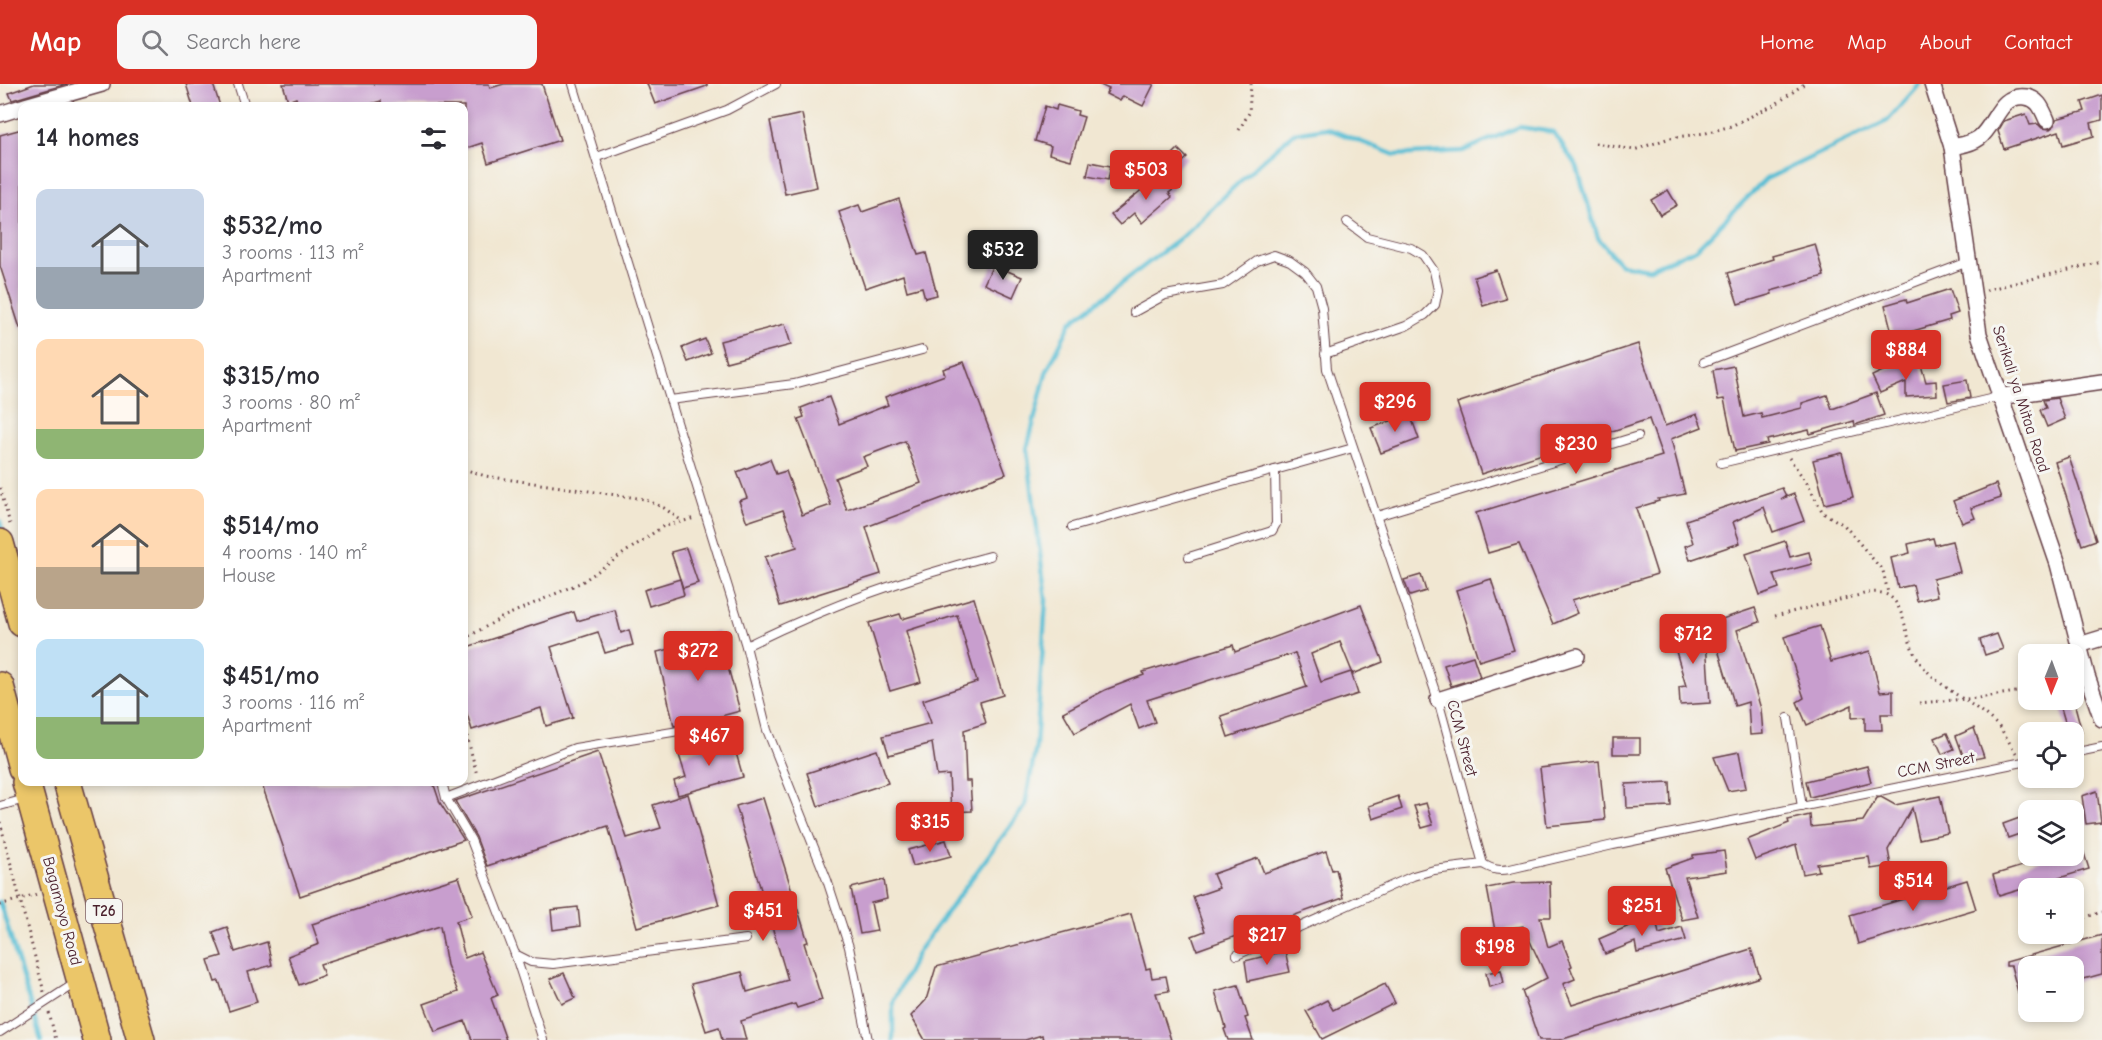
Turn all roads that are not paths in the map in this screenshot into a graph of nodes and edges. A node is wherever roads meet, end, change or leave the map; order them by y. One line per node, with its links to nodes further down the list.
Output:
1 (102, 84): 6 (street)
2 (238, 84): 7 (lane)
3 (573, 84): 12 (lane)
4 (776, 84): 12 (lane)
5 (1932, 85): 11 (street, Serikali ya Mitaa Road)
6 (41, 102)
7 (244, 102)
8 (18, 109): 9 (street)
9 (0, 114)
10 (2047, 120): 11 (street)
11 (1952, 147): 14 (street, Serikali ya Mitaa Road)
12 (597, 157): 21 (lane)
13 (1347, 222): 17 (lane)
14 (1968, 262): 18 (lane); 20 (street, Serikali ya Mitaa Road)
15 (1134, 312): 17 (lane, CCM Street)
16 (922, 350): 21 (lane)
17 (1325, 354): 23 (lane, CCM Street)
18 (1704, 362)
19 (2102, 382): 20 (street)
20 (1998, 397): 24 (lane); 33 (street, Serikali ya Mitaa Road)
21 (670, 399): 35 (lane)
22 (1638, 436): 26 (lane)
23 (1353, 448): 25 (lane); 26 (lane, CCM Street)
24 (1721, 463)
25 (1275, 470): 27 (lane); 30 (lane)
26 (1377, 516): 39 (lane, CCM Street)
27 (1072, 527)
28 (0, 543): 31 (highway)
29 (990, 556): 35 (lane)
30 (1189, 557)
31 (18, 608)
32 (2102, 638): 34 (street)
33 (2079, 644)
34 (2082, 644)
35 (746, 646): 62 (lane)
36 (1577, 656): 39 (street)
37 (2084, 661): 41 (street, Serikali ya Mitaa Road)
38 (0, 686): 45 (highway)
39 (1438, 700): 53 (lane, CCM Street)
40 (1788, 718): 52 (lane)
41 (2102, 719)
42 (697, 728): 50 (lane)
43 (2102, 747): 44 (lane)
44 (2084, 751)
45 (18, 753)
46 (2018, 762): 52 (lane, CCM Street)
47 (69, 786): 60 (highway, T26)
48 (443, 786): 50 (lane)
49 (28, 790): 51 (lane); 57 (highway, Bagamoyo Road / T26)
50 (446, 798): 55 (lane)
51 (0, 806)
52 (1802, 807): 53 (lane, CCM Street)
53 (1483, 864): 56 (lane)
54 (746, 939): 55 (lane)
55 (515, 954): 61 (lane)
56 (1237, 955)
57 (81, 980): 58 (lane); 59 (highway, Bagamoyo Road / T26)
58 (0, 1032)
59 (97, 1040)
60 (141, 1040)
61 (543, 1040)
62 (868, 1040)

